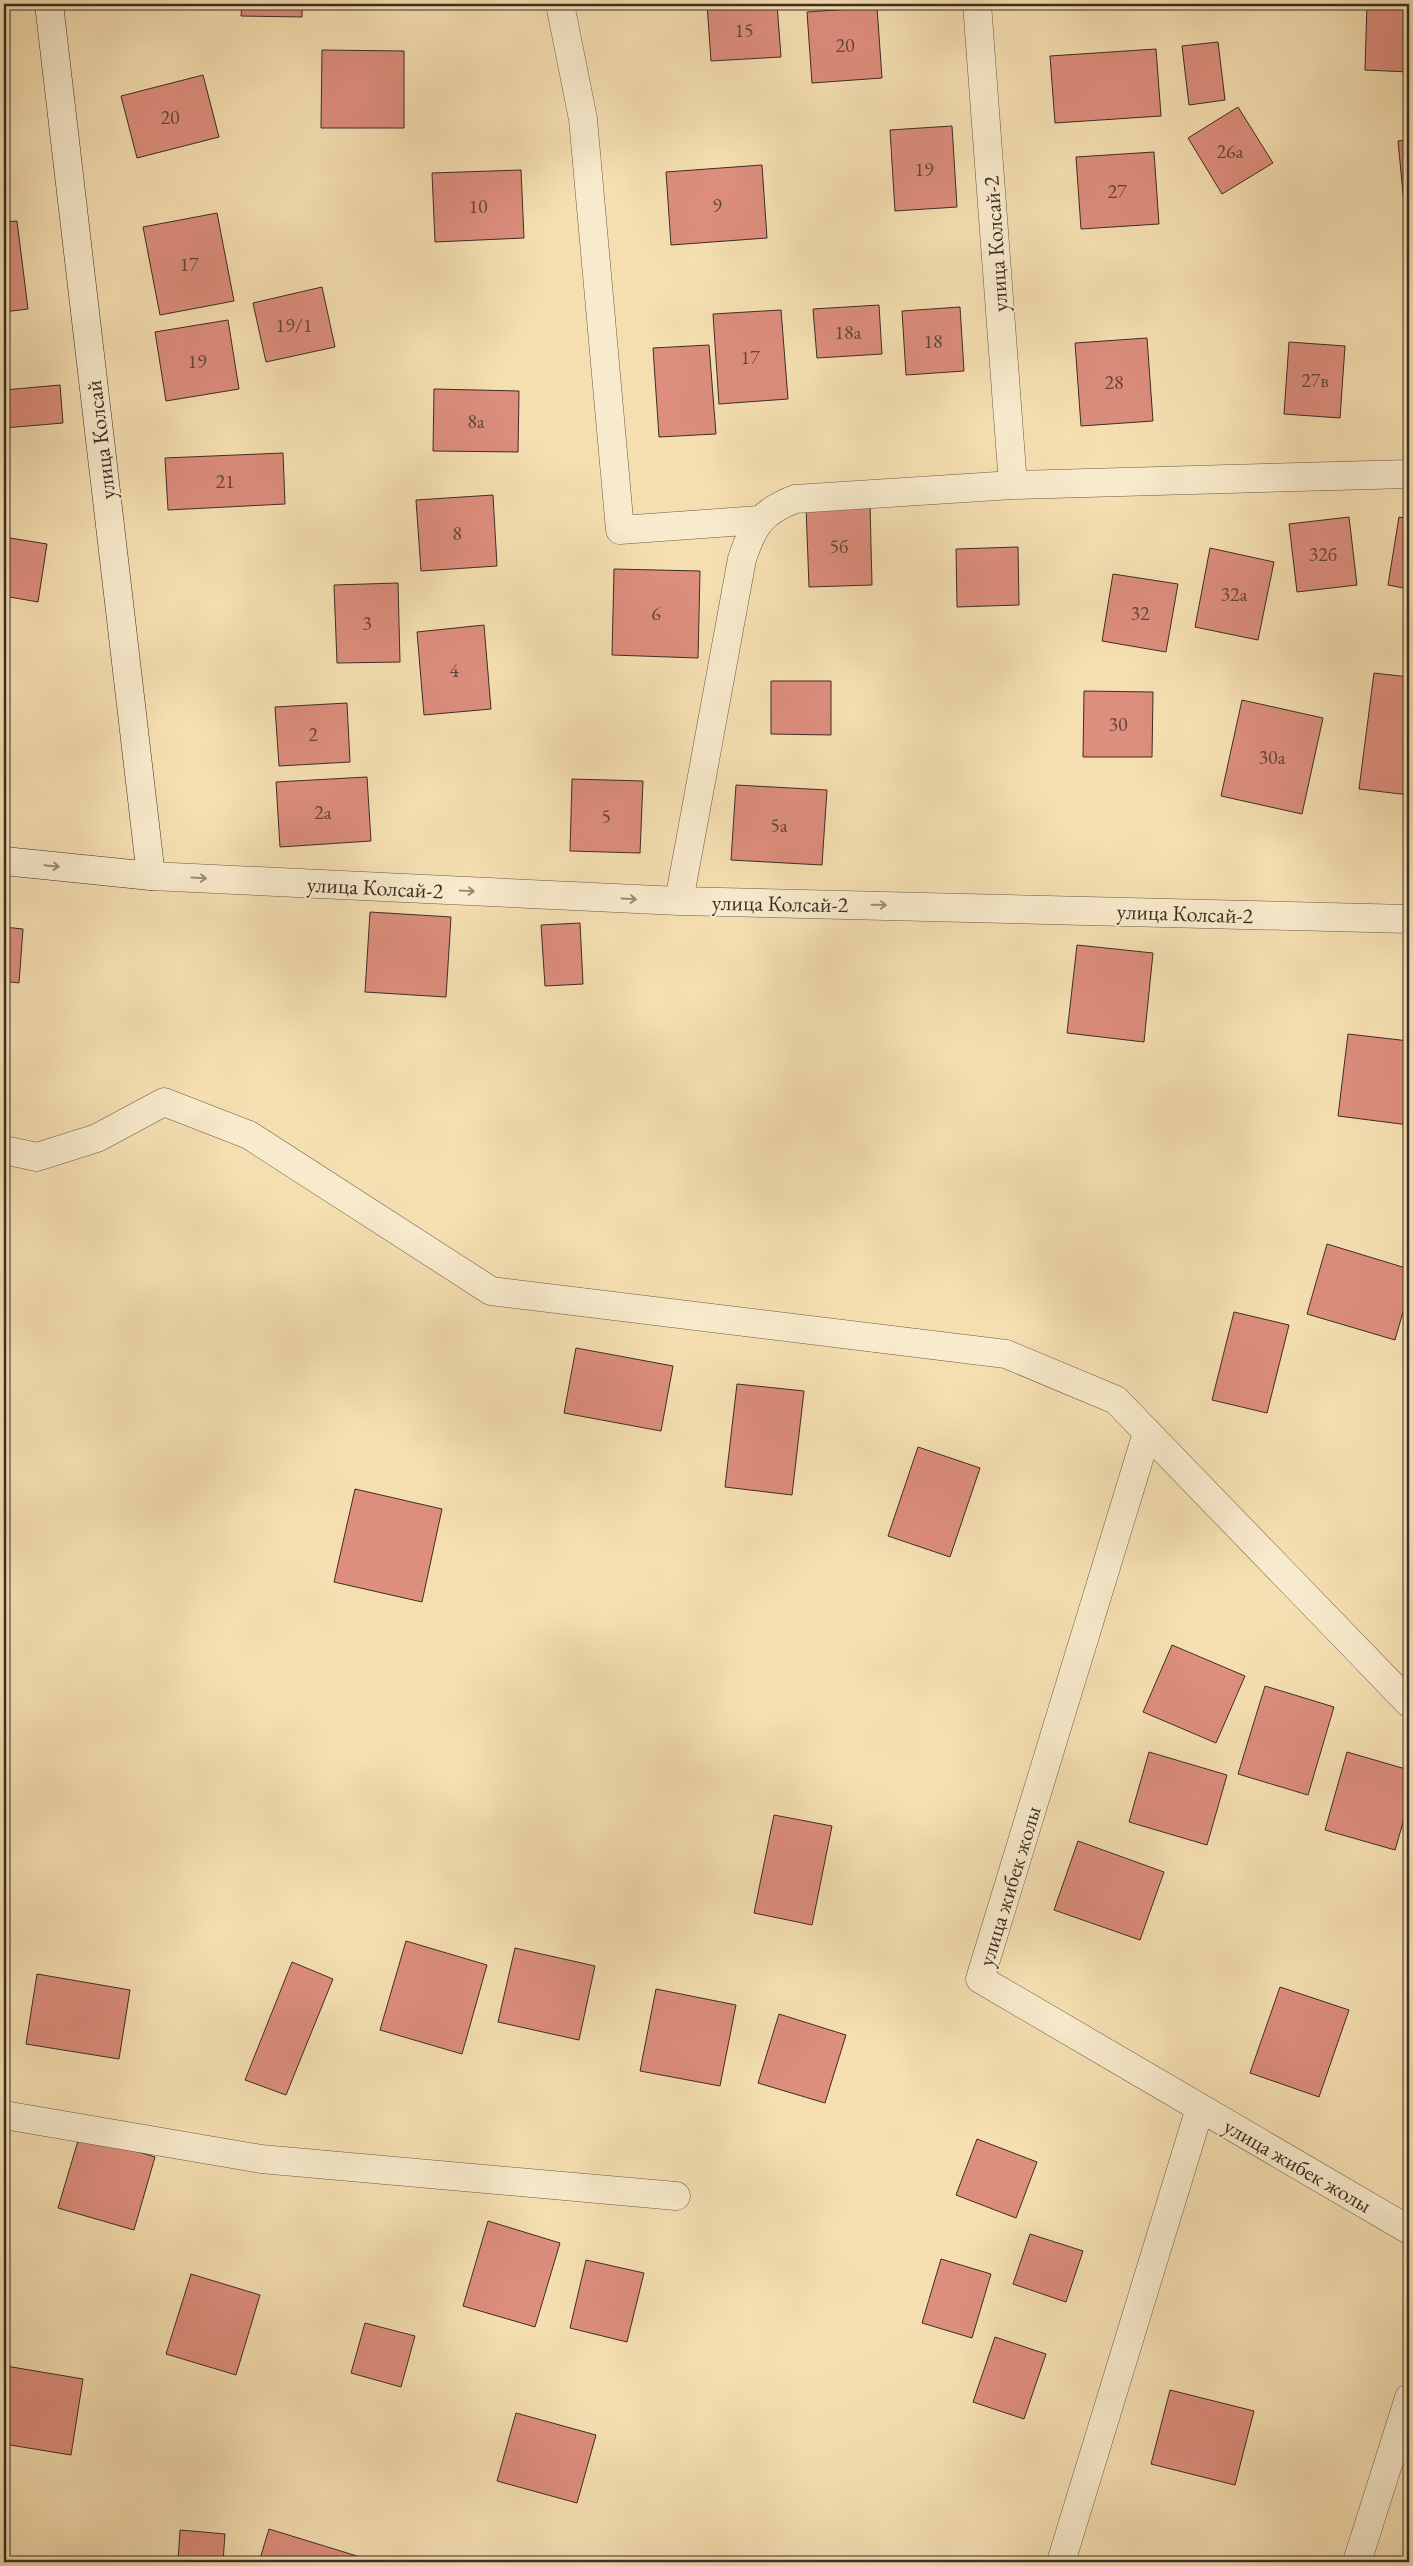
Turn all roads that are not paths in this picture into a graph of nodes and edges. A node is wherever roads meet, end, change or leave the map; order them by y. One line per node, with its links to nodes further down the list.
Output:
1 (49, 4): 8 (street, улица Колсай)
2 (560, 4): 6 (street)
3 (977, 4): 5 (street, улица Колсай-2)
4 (1409, 474): 5 (street)
5 (1013, 485): 6 (street)
6 (759, 520): 9 (street)
7 (4, 860): 8 (street, улица Колсай-2, one-way to 8)
8 (151, 876): 9 (street, улица Колсай-2, one-way to 9)
9 (679, 901): 10 (street, улица Колсай-2, one-way to 10)
10 (1409, 919)
11 (4, 1150): 12 (street)
12 (1147, 1433): 13 (street); 14 (street, улица жибек жолы)
13 (1409, 1703)
14 (1200, 2108): 17 (street, улица жибек жолы); 19 (street)
15 (4, 2115): 16 (street)
16 (676, 2196)
17 (1409, 2230)
18 (1409, 2398): 20 (street)
19 (1061, 2562)
20 (1357, 2562)

